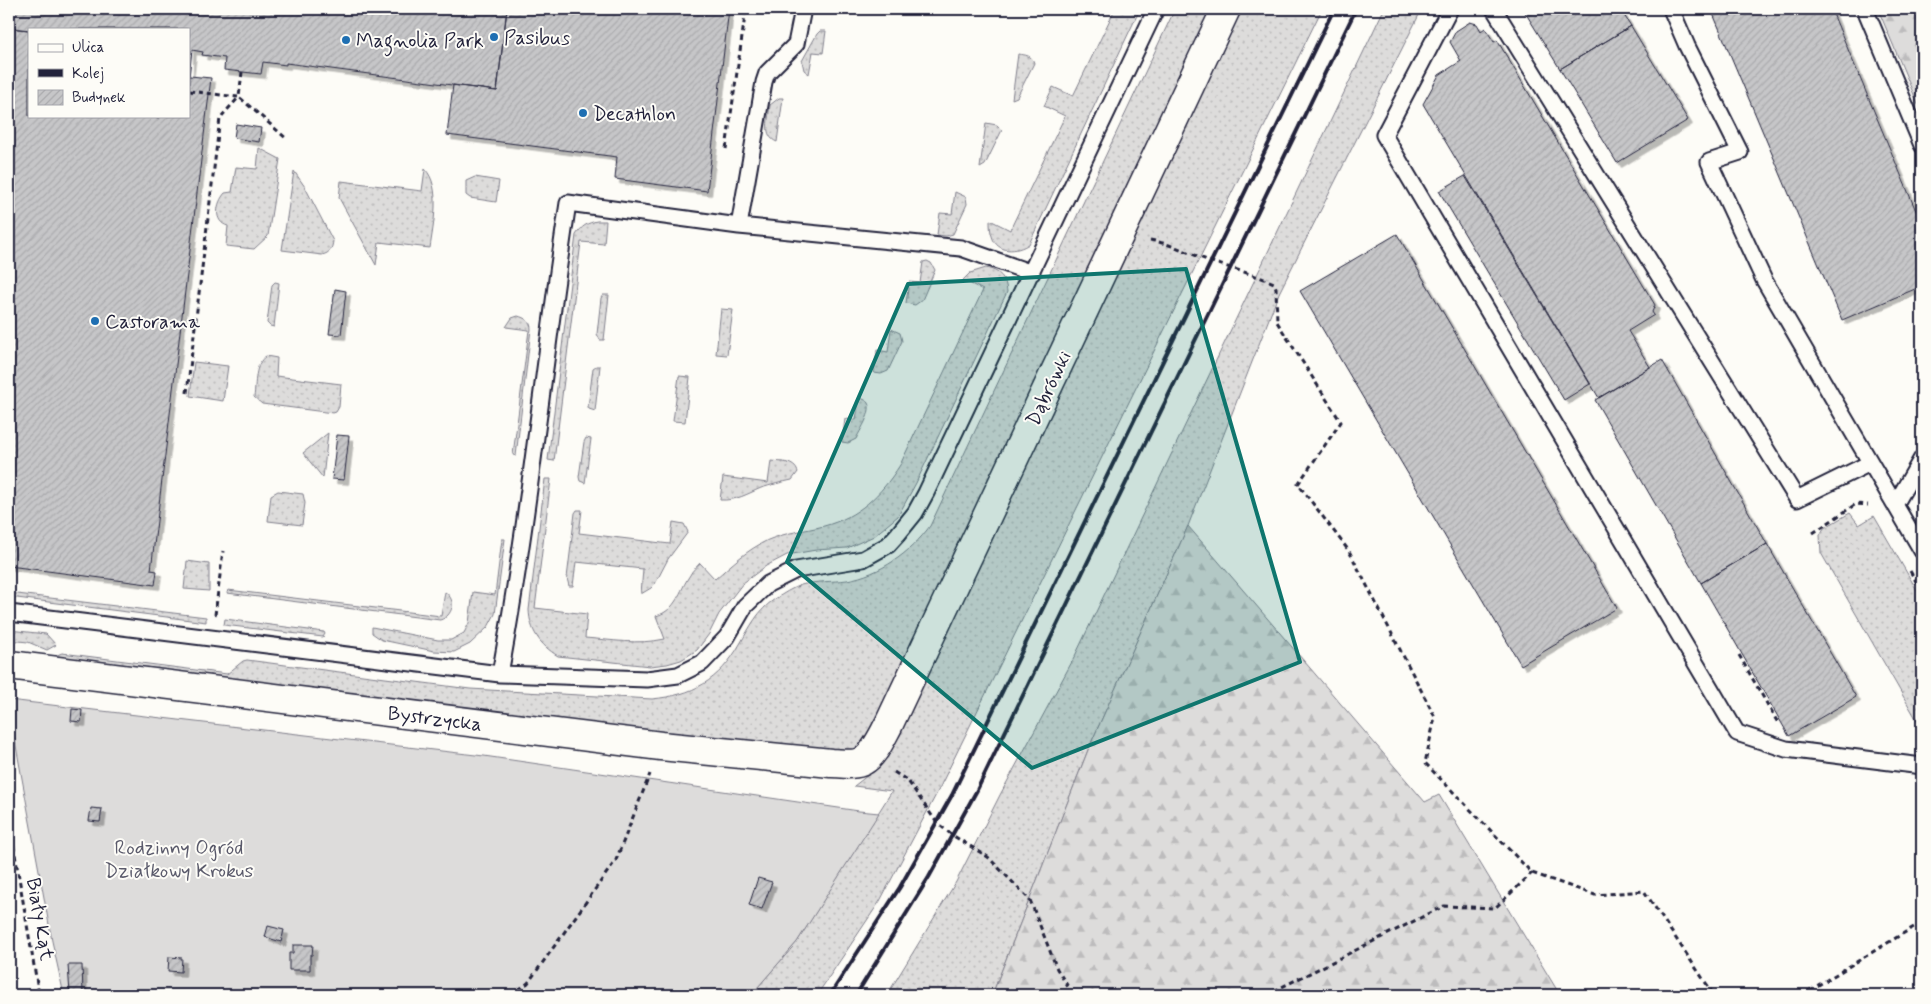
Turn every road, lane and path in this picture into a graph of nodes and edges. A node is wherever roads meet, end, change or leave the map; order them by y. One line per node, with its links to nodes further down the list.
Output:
1 (746, 9): 14 (path)
2 (803, 9): 15 (lane)
3 (1156, 9): 17 (lane)
4 (1226, 9): 16 (street, Dąbrówki)
5 (1450, 9): 34 (lane)
6 (1494, 9): 20 (lane)
7 (1671, 9): 20 (lane)
8 (1865, 9): 13 (lane)
9 (242, 72): 11 (path)
10 (190, 91): 11 (path)
11 (239, 97): 12 (path); 18 (path)
12 (287, 139)
13 (1922, 145)
14 (726, 154)
15 (739, 226): 17 (lane); 31 (lane)
16 (1120, 234): 33 (street, Dąbrówki); 37 (path)
17 (1032, 273): 31 (lane)
18 (187, 393)
19 (1922, 458): 21 (lane)
20 (1870, 463): 21 (lane)
21 (1895, 505): 25 (lane)
22 (1873, 508): 23 (path)
23 (1813, 533)
24 (224, 551): 28 (path)
25 (1922, 551)
26 (1908, 568): 27 (path)
27 (1922, 592)
28 (218, 593)
29 (9, 613): 31 (lane)
30 (9, 666): 32 (street, Bystrzycka)
31 (500, 674)
32 (661, 746): 33 (street, Bystrzycka); 40 (path)
33 (862, 762)
34 (1922, 766)
35 (908, 781): 41 (path)
36 (9, 819): 39 (path, Biały Kąt)
37 (1532, 873): 42 (path); 43 (path)
38 (1922, 922): 44 (path)
39 (39, 995)
40 (511, 995)
41 (1073, 995)
42 (1266, 995)
43 (1714, 995)
44 (1802, 995)

